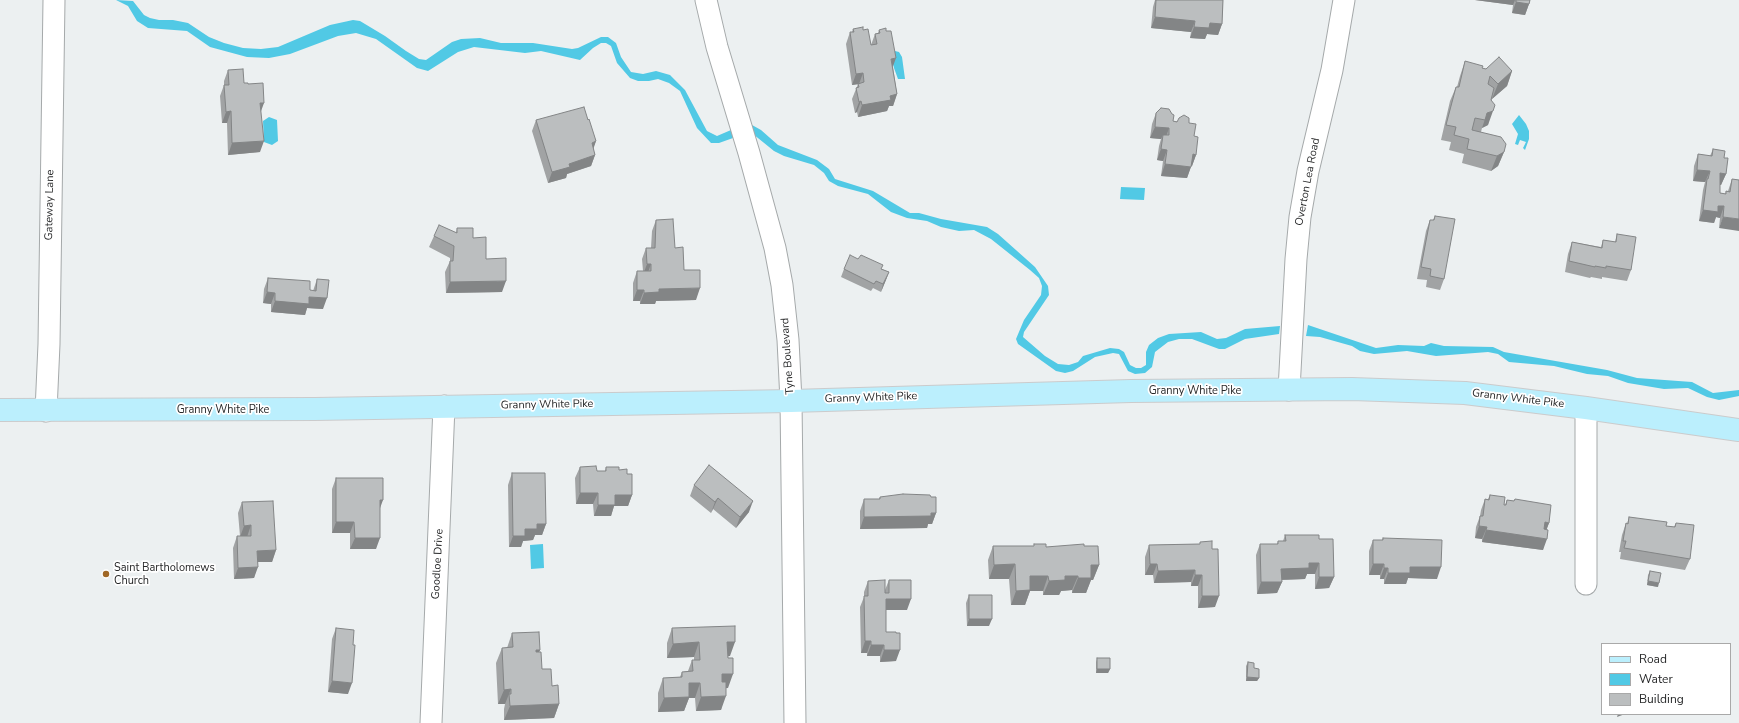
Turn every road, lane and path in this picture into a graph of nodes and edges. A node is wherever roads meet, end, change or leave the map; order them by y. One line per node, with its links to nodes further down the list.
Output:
1 (54, 0): 9 (street, Gateway Lane)
2 (706, 0): 5 (street, Tyne Boulevard)
3 (1344, 0): 4 (street, Overton Lea Road)
4 (1289, 390): 5 (main road, Granny White Pike); 7 (main road, Granny White Pike)
5 (791, 401): 6 (main road, Granny White Pike); 13 (street, Tyne Boulevard)
6 (444, 406): 9 (main road, Granny White Pike); 12 (street, Goodloe Drive)
7 (1586, 408): 10 (main road, Granny White Pike); 11 (street)
8 (0, 410): 9 (main road, Granny White Pike)
9 (46, 411)
10 (1739, 430)
11 (1586, 584)
12 (431, 723)
13 (795, 723)

